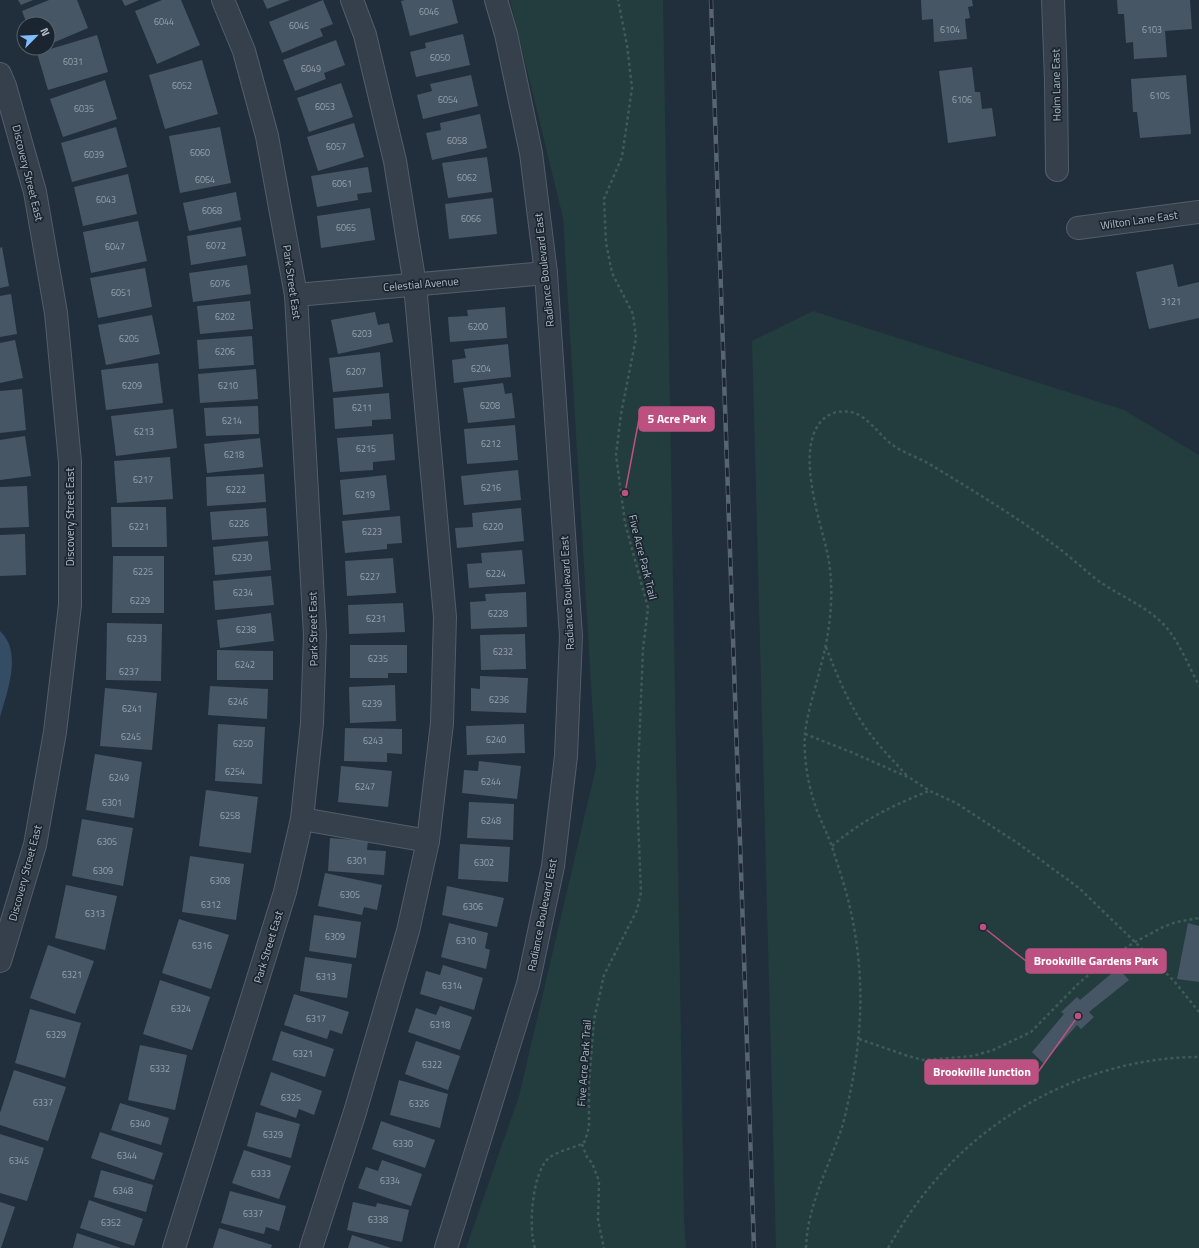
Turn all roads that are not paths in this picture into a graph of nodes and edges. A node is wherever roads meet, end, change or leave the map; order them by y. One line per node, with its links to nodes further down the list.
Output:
1 (223, 0): 11 (street, Park Street East)
2 (352, 0): 10 (street)
3 (496, 0): 9 (street, Radiance Boulevard East)
4 (1053, 0): 6 (street, Holm Lane East)
5 (0, 74): 14 (street, Discovery Street East)
6 (1057, 170)
7 (1199, 212): 8 (street, Wilton Lane East)
8 (1078, 228)
9 (546, 273): 10 (street, Celestial Avenue); 17 (street, Radiance Boulevard East)
10 (416, 285): 11 (street, Celestial Avenue); 13 (street)
11 (296, 295): 12 (street, Park Street East)
12 (302, 819): 13 (street); 15 (street, Park Street East)
13 (428, 841): 16 (street)
14 (0, 960)
15 (174, 1248)
16 (311, 1248)
17 (446, 1248)

